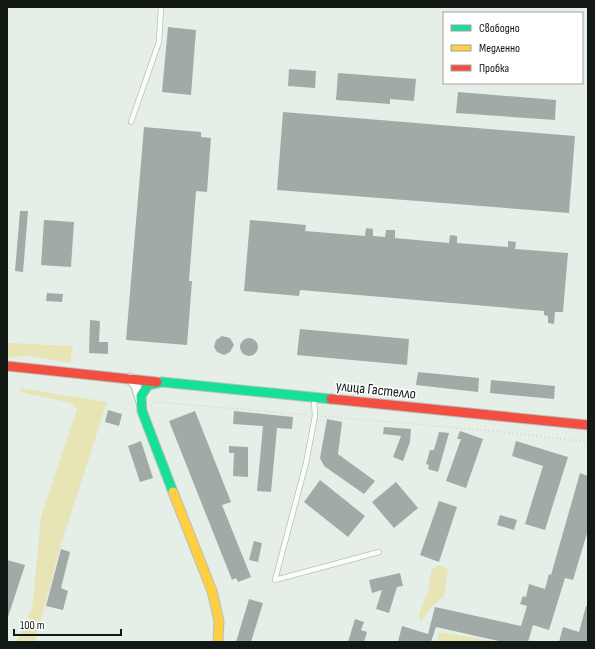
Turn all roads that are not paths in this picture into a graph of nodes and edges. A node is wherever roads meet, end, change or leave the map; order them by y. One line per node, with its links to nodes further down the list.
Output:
1 (161, 7): 2 (lane)
2 (131, 122)
3 (7, 366): 4 (main road, улица Гастелло)
4 (130, 378): 5 (main road, улица Гастелло); 7 (street)
5 (162, 382): 6 (main road, улица Гастелло); 7 (main road, улица Гастелло)
6 (314, 397): 8 (main road, улица Гастелло); 9 (lane)
7 (141, 403): 10 (main road)
8 (588, 425)
9 (379, 552)
10 (218, 642)

